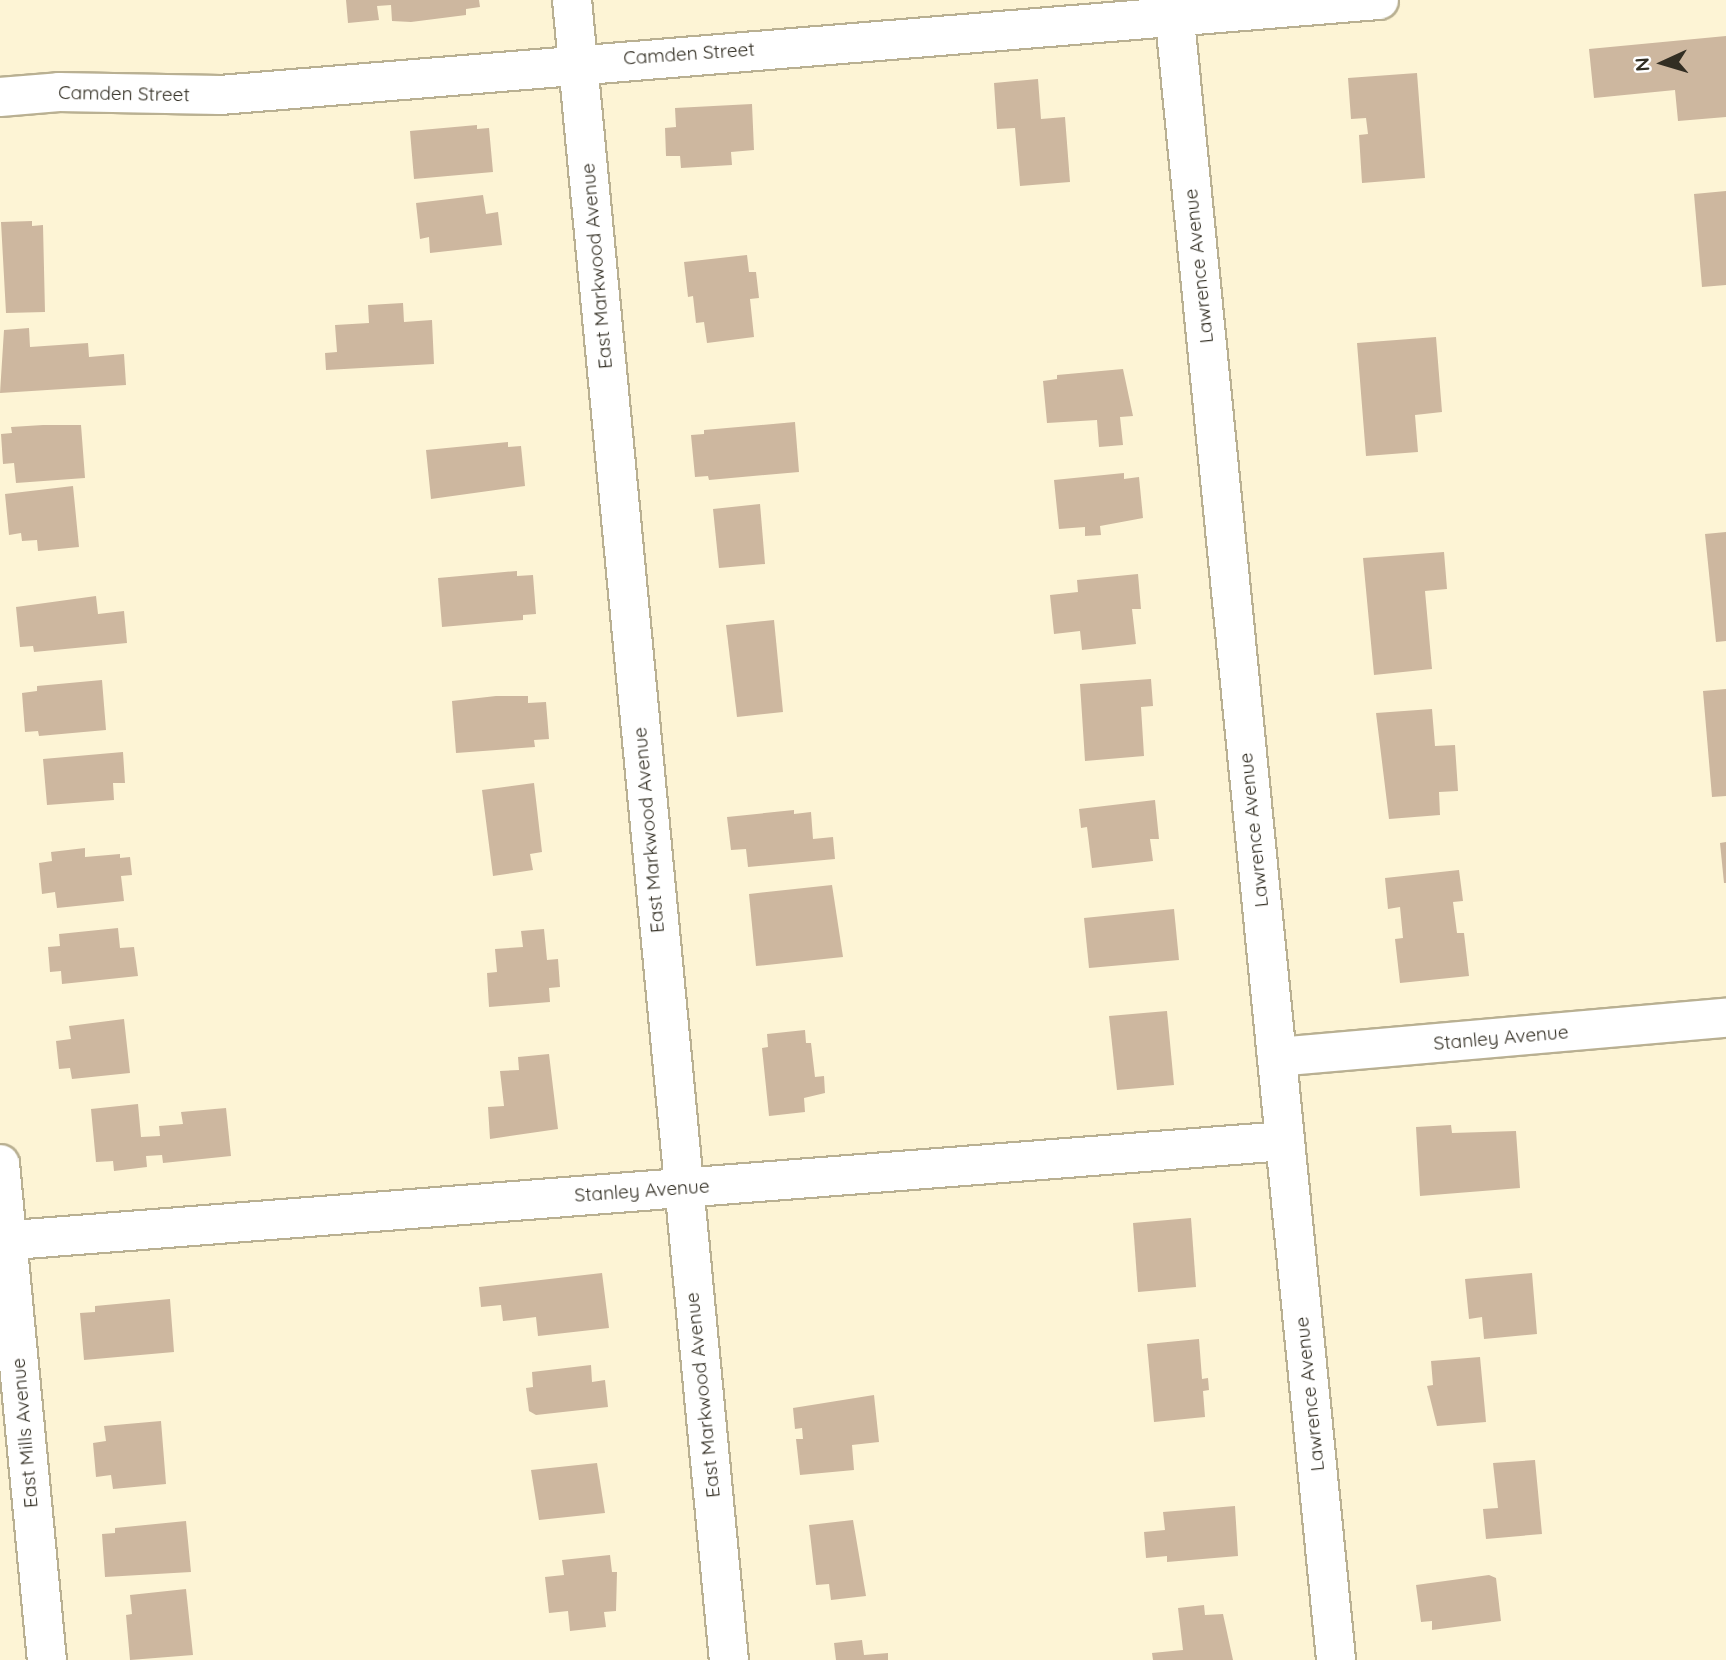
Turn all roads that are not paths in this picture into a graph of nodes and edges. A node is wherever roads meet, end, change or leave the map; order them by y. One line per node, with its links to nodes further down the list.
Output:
1 (572, 0): 4 (street, East Markwood Avenue)
2 (1378, 0): 3 (street, Camden Street)
3 (1174, 8): 4 (street, Camden Street); 7 (street, Lawrence Avenue)
4 (578, 62): 5 (street, Camden Street); 10 (street, East Markwood Avenue)
5 (0, 97)
6 (1726, 1018): 7 (street, Stanley Avenue)
7 (1277, 1057): 8 (street, Lawrence Avenue)
8 (1284, 1142): 10 (street, Stanley Avenue); 14 (street, Lawrence Avenue)
9 (0, 1164): 11 (street, East Mills Avenue)
10 (683, 1188): 11 (street, Stanley Avenue); 13 (street, East Markwood Avenue)
11 (4, 1240): 12 (street, East Mills Avenue)
12 (47, 1660)
13 (730, 1660)
14 (1336, 1660)

